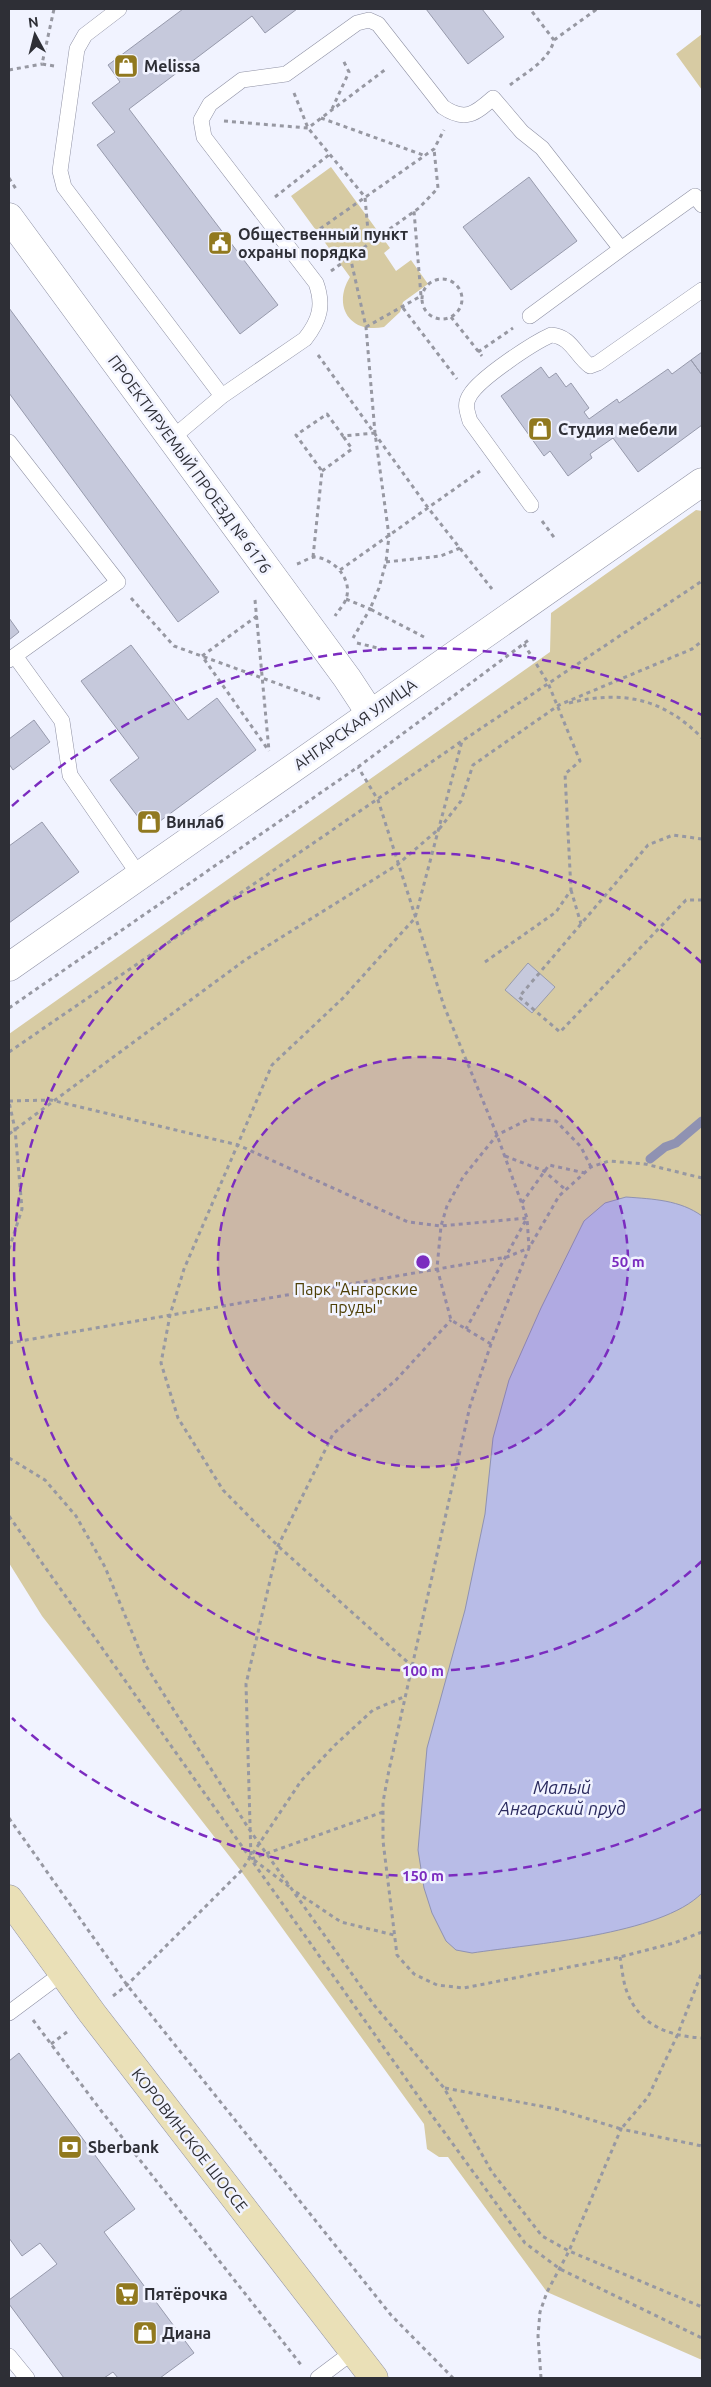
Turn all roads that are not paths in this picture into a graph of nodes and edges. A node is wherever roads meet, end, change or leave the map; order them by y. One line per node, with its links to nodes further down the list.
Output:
1 (119, 9): 7 (lane)
2 (700, 197): 4 (lane)
3 (9, 217): 8 (street, ПРОЕКТИРУЕМЫЙ ПРОЕЗД № 6176)
4 (621, 249): 6 (lane); 7 (lane)
5 (702, 290): 11 (lane)
6 (530, 316)
7 (222, 396): 8 (lane)
8 (171, 439): 13 (street, ПРОЕКТИРУЕМЫЙ ПРОЕЗД № 6176)
9 (9, 442): 12 (lane)
10 (702, 482): 13 (street, АНГАРСКАЯ УЛИЦА)
11 (531, 506)
12 (12, 658): 14 (lane)
13 (370, 712): 14 (street, АНГАРСКАЯ УЛИЦА)
14 (139, 875): 15 (street, АНГАРСКАЯ УЛИЦА)
15 (9, 967)
16 (9, 1899): 17 (main road, КОРОВИНСКОЕ ШОССЕ)
17 (64, 1972): 18 (lane); 19 (main road, КОРОВИНСКОЕ ШОССЕ)
18 (15, 2008)
19 (354, 2351): 21 (lane); 23 (main road, КОРОВИНСКОЕ ШОССЕ)
20 (9, 2356): 22 (lane)
21 (312, 2374)
22 (27, 2378)
23 (374, 2378)

